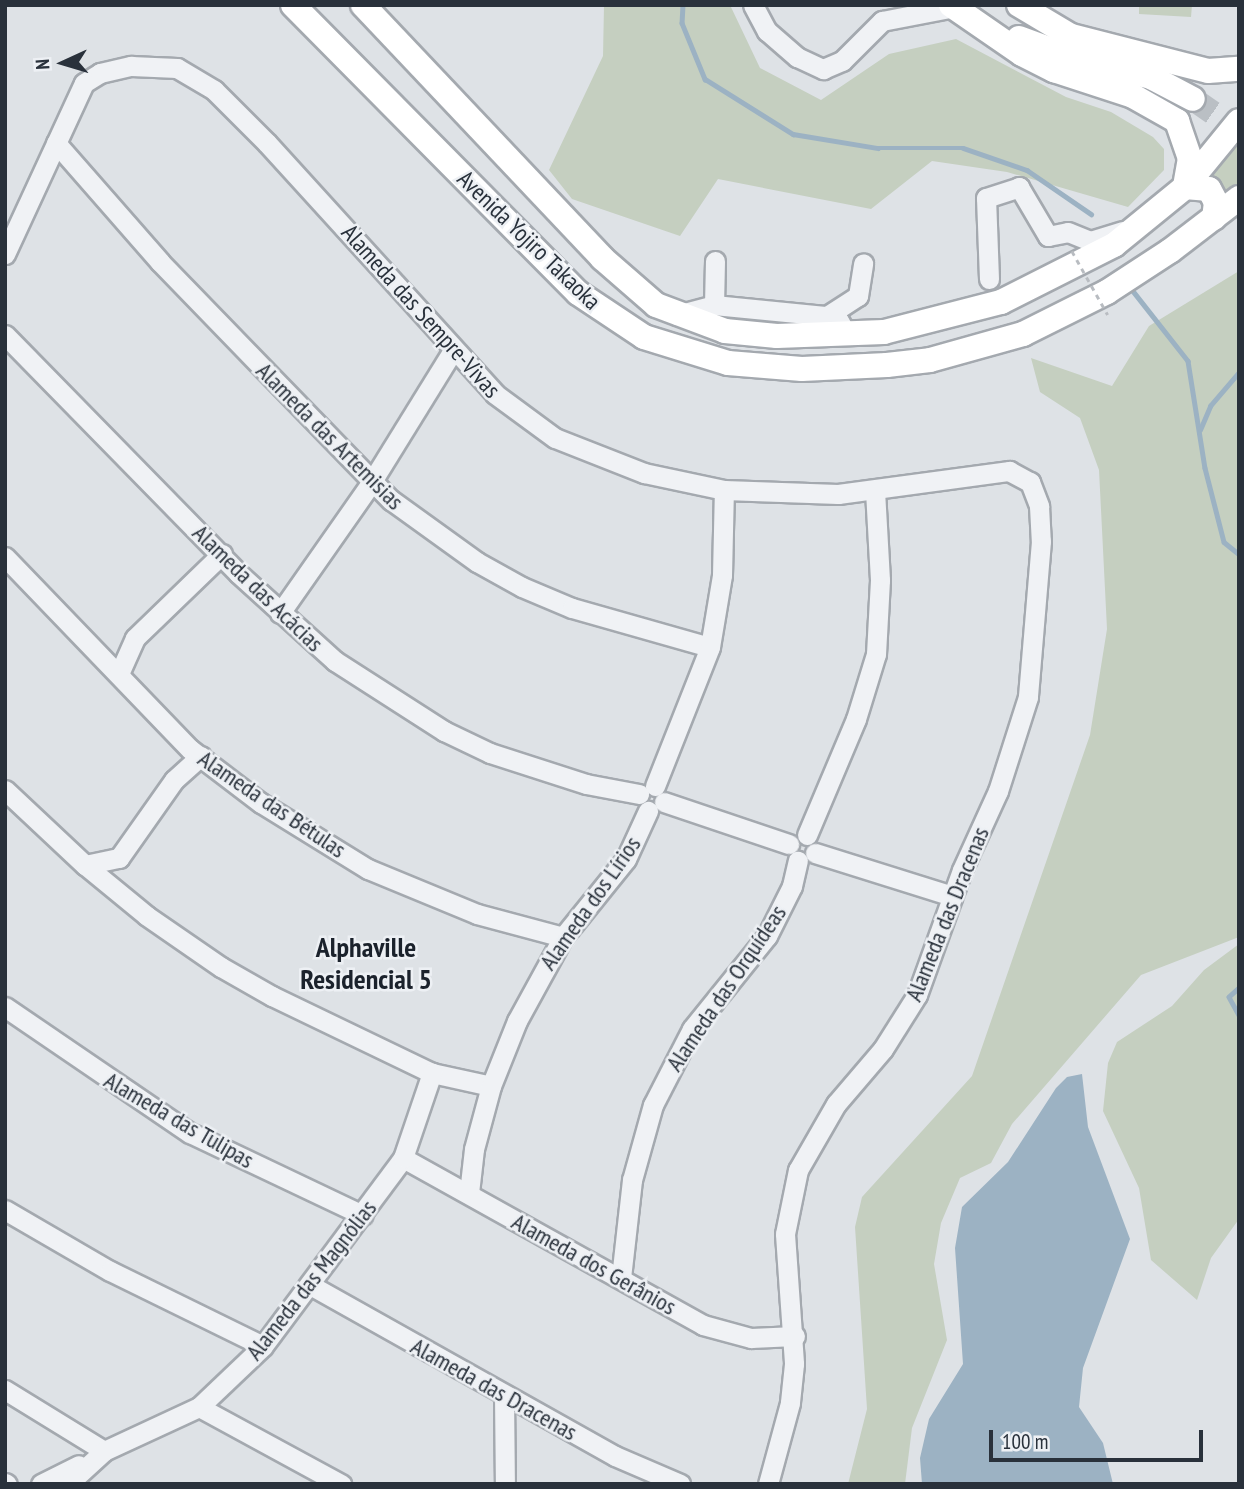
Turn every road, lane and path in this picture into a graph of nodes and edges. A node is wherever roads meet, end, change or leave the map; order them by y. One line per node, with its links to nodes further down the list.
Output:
1 (293, 5): 14 (main road, Avenida Yojiro Takaoka)
2 (363, 5): 23 (main road, Avenida Yojiro Takaoka)
3 (753, 5): 7 (street)
4 (998, 5): 8 (main road)
5 (1019, 5): 9 (main road)
6 (961, 6): 7 (street); 8 (main road); 13 (main road)
7 (917, 10)
8 (1051, 48): 10 (main road)
9 (1239, 69)
10 (1193, 99)
11 (1239, 121): 13 (main road, Avenida Yojiro Takaoka)
12 (56, 143): 17 (street, Alameda das Sempre-Vivas); 27 (street, Alameda das Sempre-Vivas); 29 (street, Alameda das Artemisias)
13 (1185, 187): 14 (main road); 15 (main road, Avenida Yojiro Takaoka)
14 (1230, 207)
15 (1137, 227): 20 (street); 26 (main road, Avenida Yojiro Takaoka)
16 (1072, 251): 22 (path, bridge)
17 (5, 254)
18 (715, 261): 21 (street)
19 (863, 262): 24 (street)
20 (989, 279)
21 (714, 305): 23 (street); 24 (street)
22 (1108, 315)
23 (677, 316): 26 (main road, Avenida Yojiro Takaoka)
24 (827, 316): 26 (street)
25 (5, 335): 32 (street, Alameda das Acácias)
26 (847, 335)
27 (452, 352): 29 (street); 30 (street, Alameda das Sempre-Vivas)
28 (1030, 482): 31 (street, Alameda das Sempre-Vivas); 49 (street, Alameda das Dracenas)
29 (371, 483): 34 (street); 36 (street, Alameda das Artemisias)
30 (724, 489): 31 (street, Alameda das Sempre-Vivas); 36 (street, Alameda dos Lírios)
31 (875, 491): 45 (street, Alameda das Orquídeas)
32 (222, 554): 34 (street, Alameda das Acácias); 35 (street)
33 (5, 557): 37 (street, Alameda das Bétulas)
34 (279, 613): 43 (street, Alameda das Acácias)
35 (135, 638): 37 (street); 38 (street)
36 (710, 647): 43 (street, Alameda dos Lírios)
37 (94, 649): 38 (street, Alameda das Bétulas)
38 (119, 674): 39 (street, Alameda das Bétulas)
39 (183, 740): 40 (street, Alameda das Bétulas); 41 (street)
40 (201, 756): 41 (street); 50 (street, Alameda das Bétulas)
41 (174, 779): 46 (street)
42 (5, 790): 44 (street)
43 (651, 798): 45 (street, Alameda das Acácias); 50 (street, Alameda dos Lírios)
44 (13, 805): 47 (street)
45 (803, 848): 49 (street, Alameda das Acácias); 58 (street, Alameda das Orquídeas)
46 (124, 853): 47 (street); 48 (street)
47 (85, 865): 48 (street)
48 (112, 887): 52 (street)
49 (952, 896): 60 (street, Alameda das Dracenas)
50 (563, 937): 53 (street, Alameda dos Lírios)
51 (5, 1007): 57 (street, Alameda das Tulipas)
52 (432, 1073): 53 (street); 54 (street, Alameda das Magnólias)
53 (491, 1086): 55 (street, Alameda dos Lírios)
54 (403, 1158): 55 (street, Alameda dos Gerânios); 57 (street, Alameda das Magnólias)
55 (469, 1193): 58 (street, Alameda dos Gerânios)
56 (5, 1210): 61 (street)
57 (363, 1215): 59 (street, Alameda das Magnólias)
58 (621, 1278): 60 (street, Alameda dos Gerânios)
59 (312, 1286): 61 (street, Alameda das Magnólias); 63 (street, Alameda das Dracenas)
60 (796, 1336): 71 (street, Alameda das Dracenas)
61 (263, 1346): 64 (street, Alameda das Magnólias)
62 (5, 1390): 65 (street)
63 (504, 1395): 66 (street, Alameda das Dracenas); 70 (street)
64 (199, 1407): 65 (street, Alameda das Magnólias); 69 (street)
65 (101, 1455): 67 (street, Alameda das Magnólias); 68 (street, Alameda das Magnólias)
66 (671, 1482)
67 (41, 1484)
68 (68, 1484)
69 (341, 1484)
70 (505, 1484)
71 (768, 1484)

